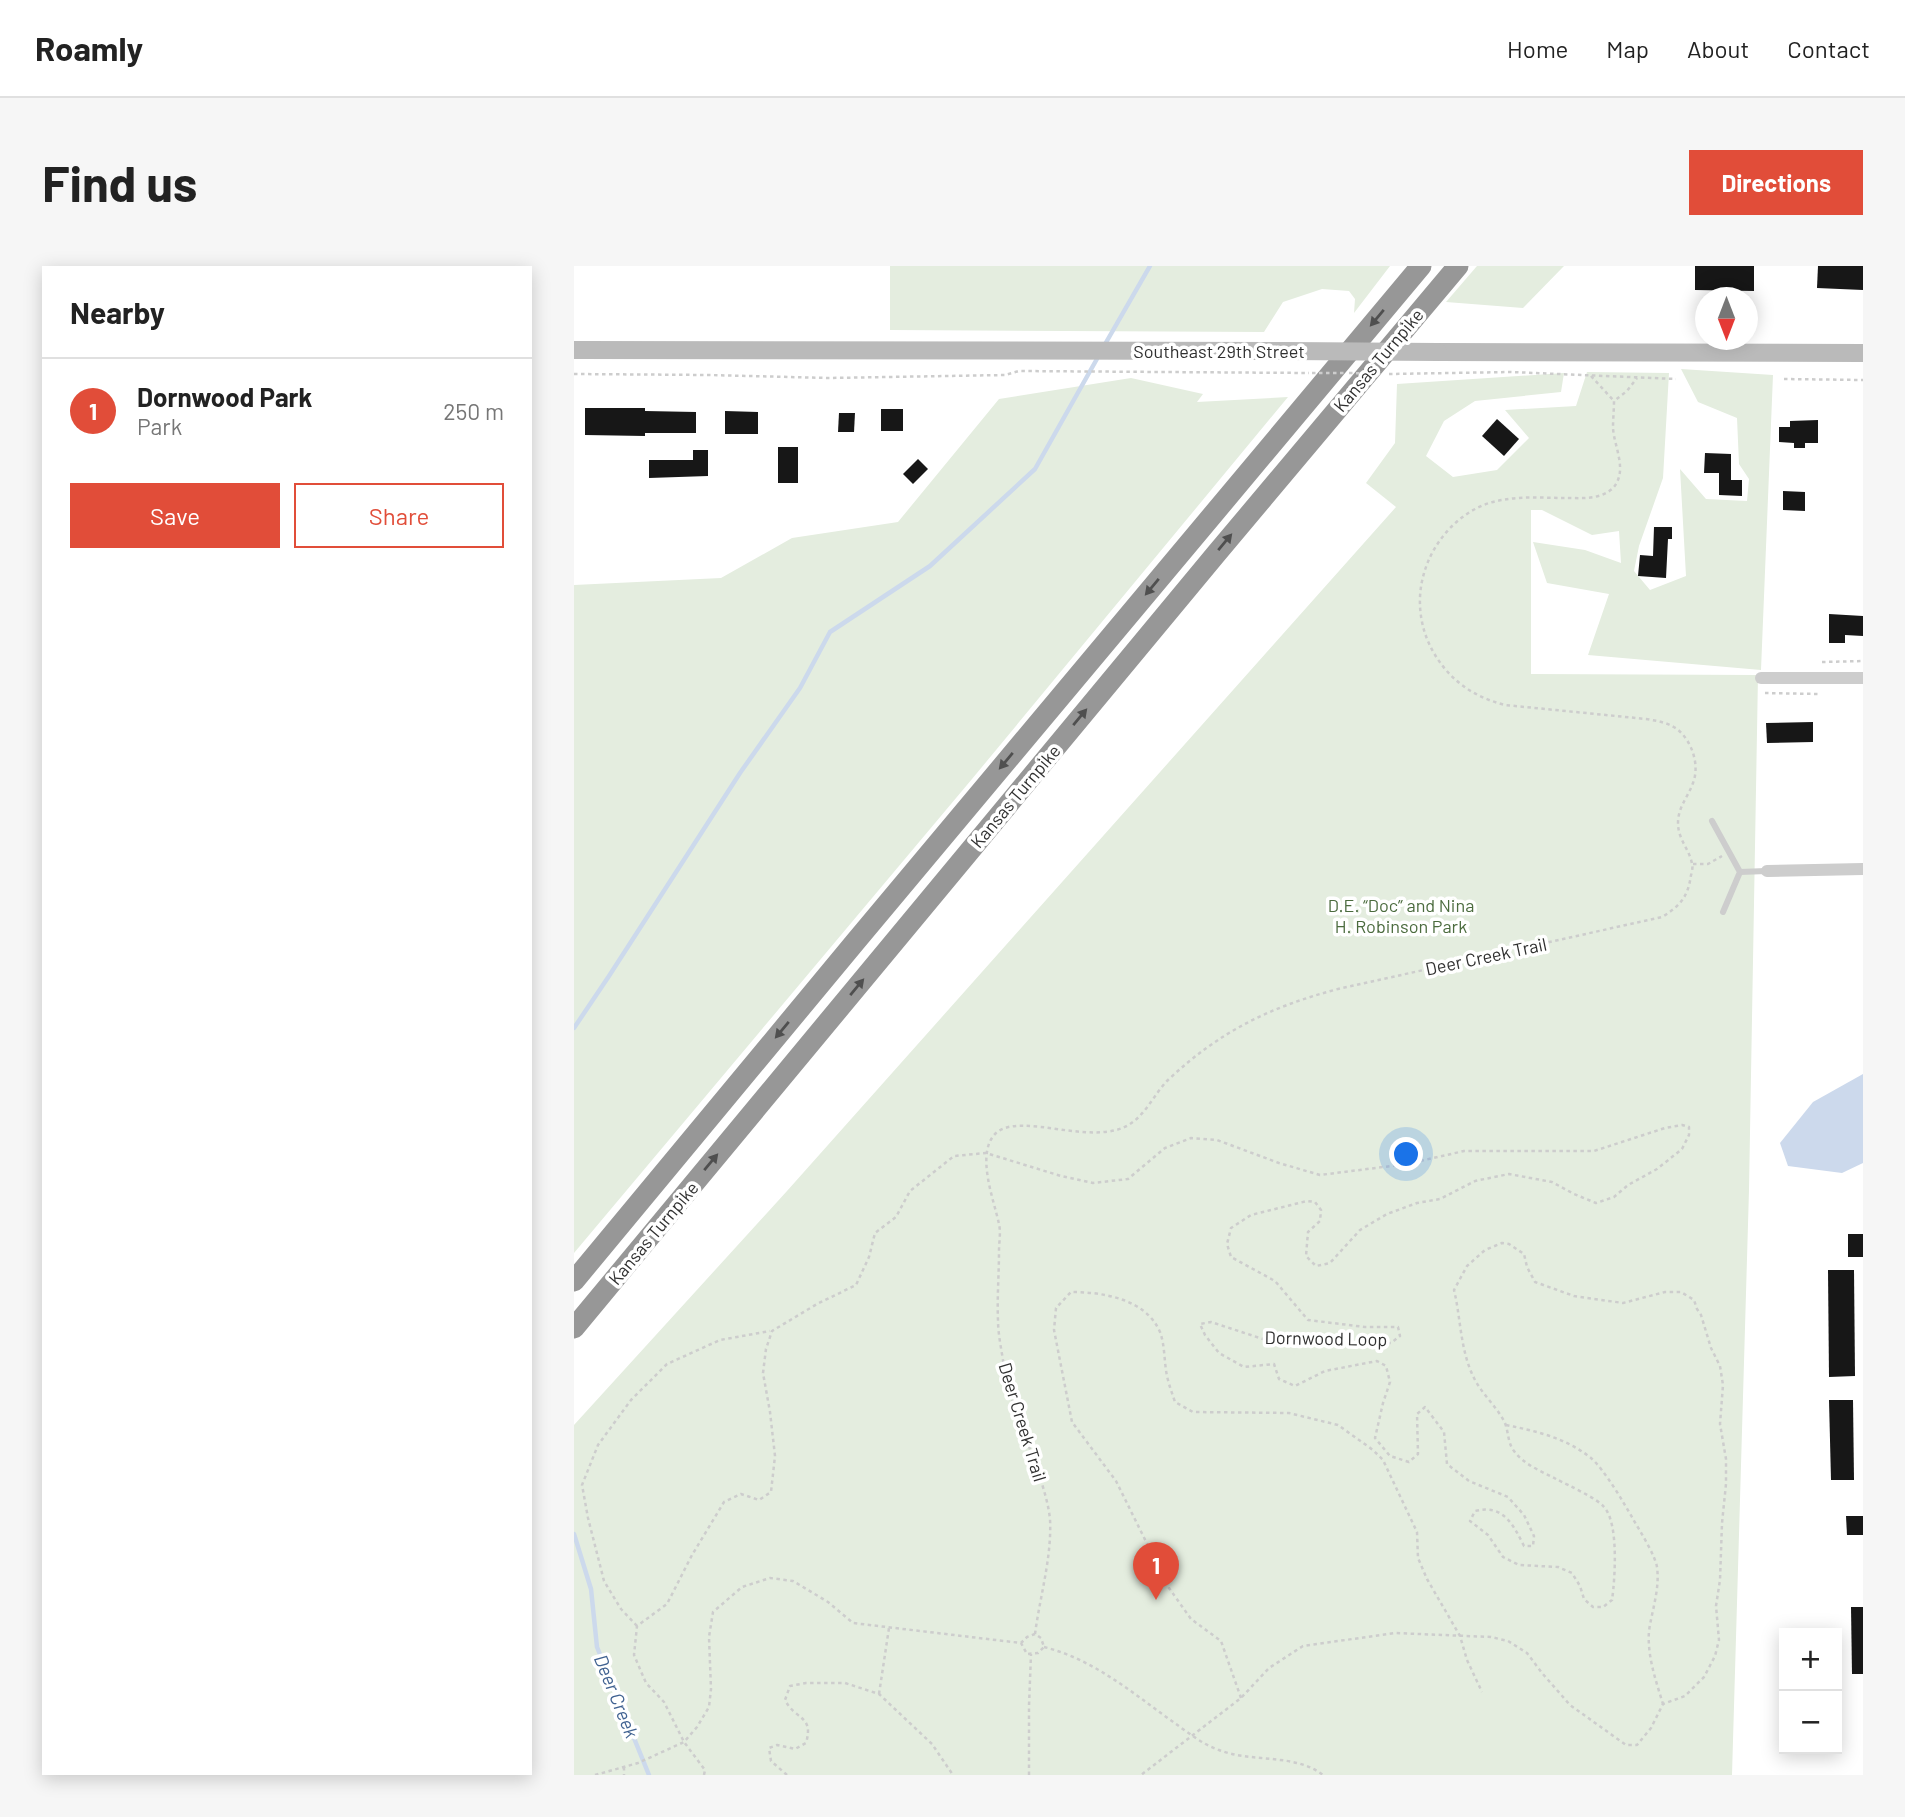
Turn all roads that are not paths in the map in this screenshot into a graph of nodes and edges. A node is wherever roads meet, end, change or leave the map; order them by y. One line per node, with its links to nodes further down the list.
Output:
1 (1421, 266): 12 (highway, Kansas Turnpike, one-way to 12)
2 (1458, 266): 13 (highway, Kansas Turnpike, one-way to 2)
3 (574, 350): 4 (main road, Southeast 29th Street, bridge)
4 (1863, 353)
5 (1762, 678): 6 (street)
6 (1863, 678)
7 (1712, 821): 10 (lane)
8 (1863, 869): 9 (street)
9 (1766, 871): 10 (lane)
10 (1740, 872): 11 (lane)
11 (1723, 912)
12 (574, 1281)
13 (574, 1328)

